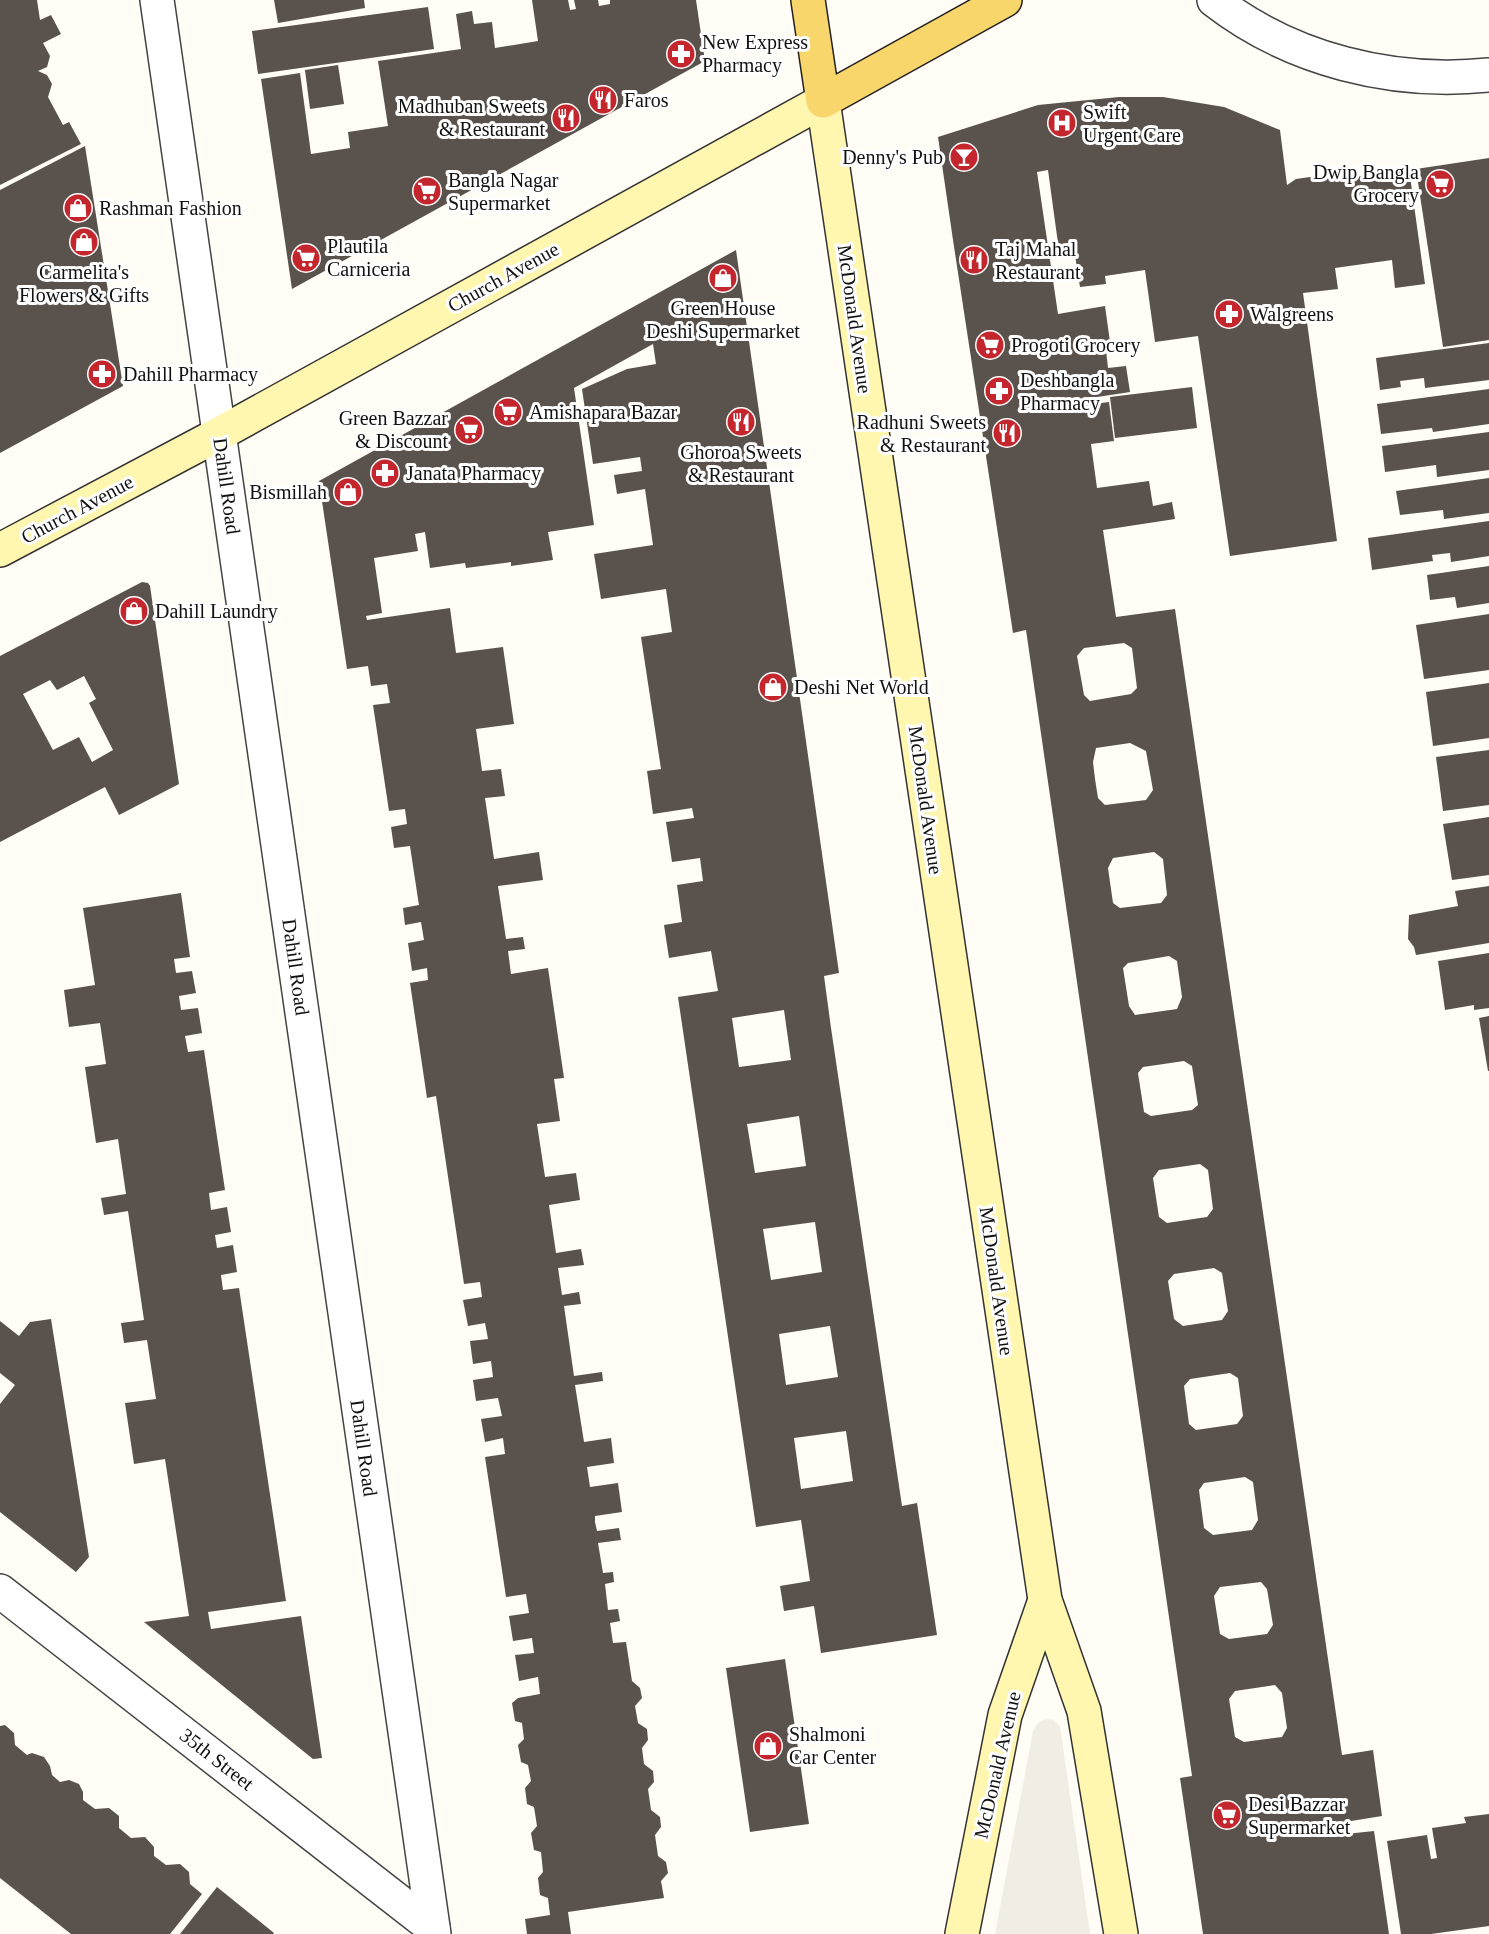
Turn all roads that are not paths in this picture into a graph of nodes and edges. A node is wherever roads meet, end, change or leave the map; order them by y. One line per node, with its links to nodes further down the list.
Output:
1 (157, 0): 7 (street, Dahill Road)
2 (808, 0): 6 (main road, McDonald Avenue)
3 (1005, 0): 6 (main road, Church Avenue)
4 (1214, 0): 5 (street)
5 (1489, 75)
6 (823, 100): 7 (main road, Church Avenue); 10 (main road, McDonald Avenue)
7 (219, 434): 8 (main road, Church Avenue); 11 (street, Dahill Road)
8 (0, 550)
9 (0, 1591): 11 (street, 35th Street)
10 (1045, 1599): 12 (main road, McDonald Avenue); 13 (main road, McDonald Avenue)
11 (433, 1931)
12 (962, 1934)
13 (1121, 1934)

